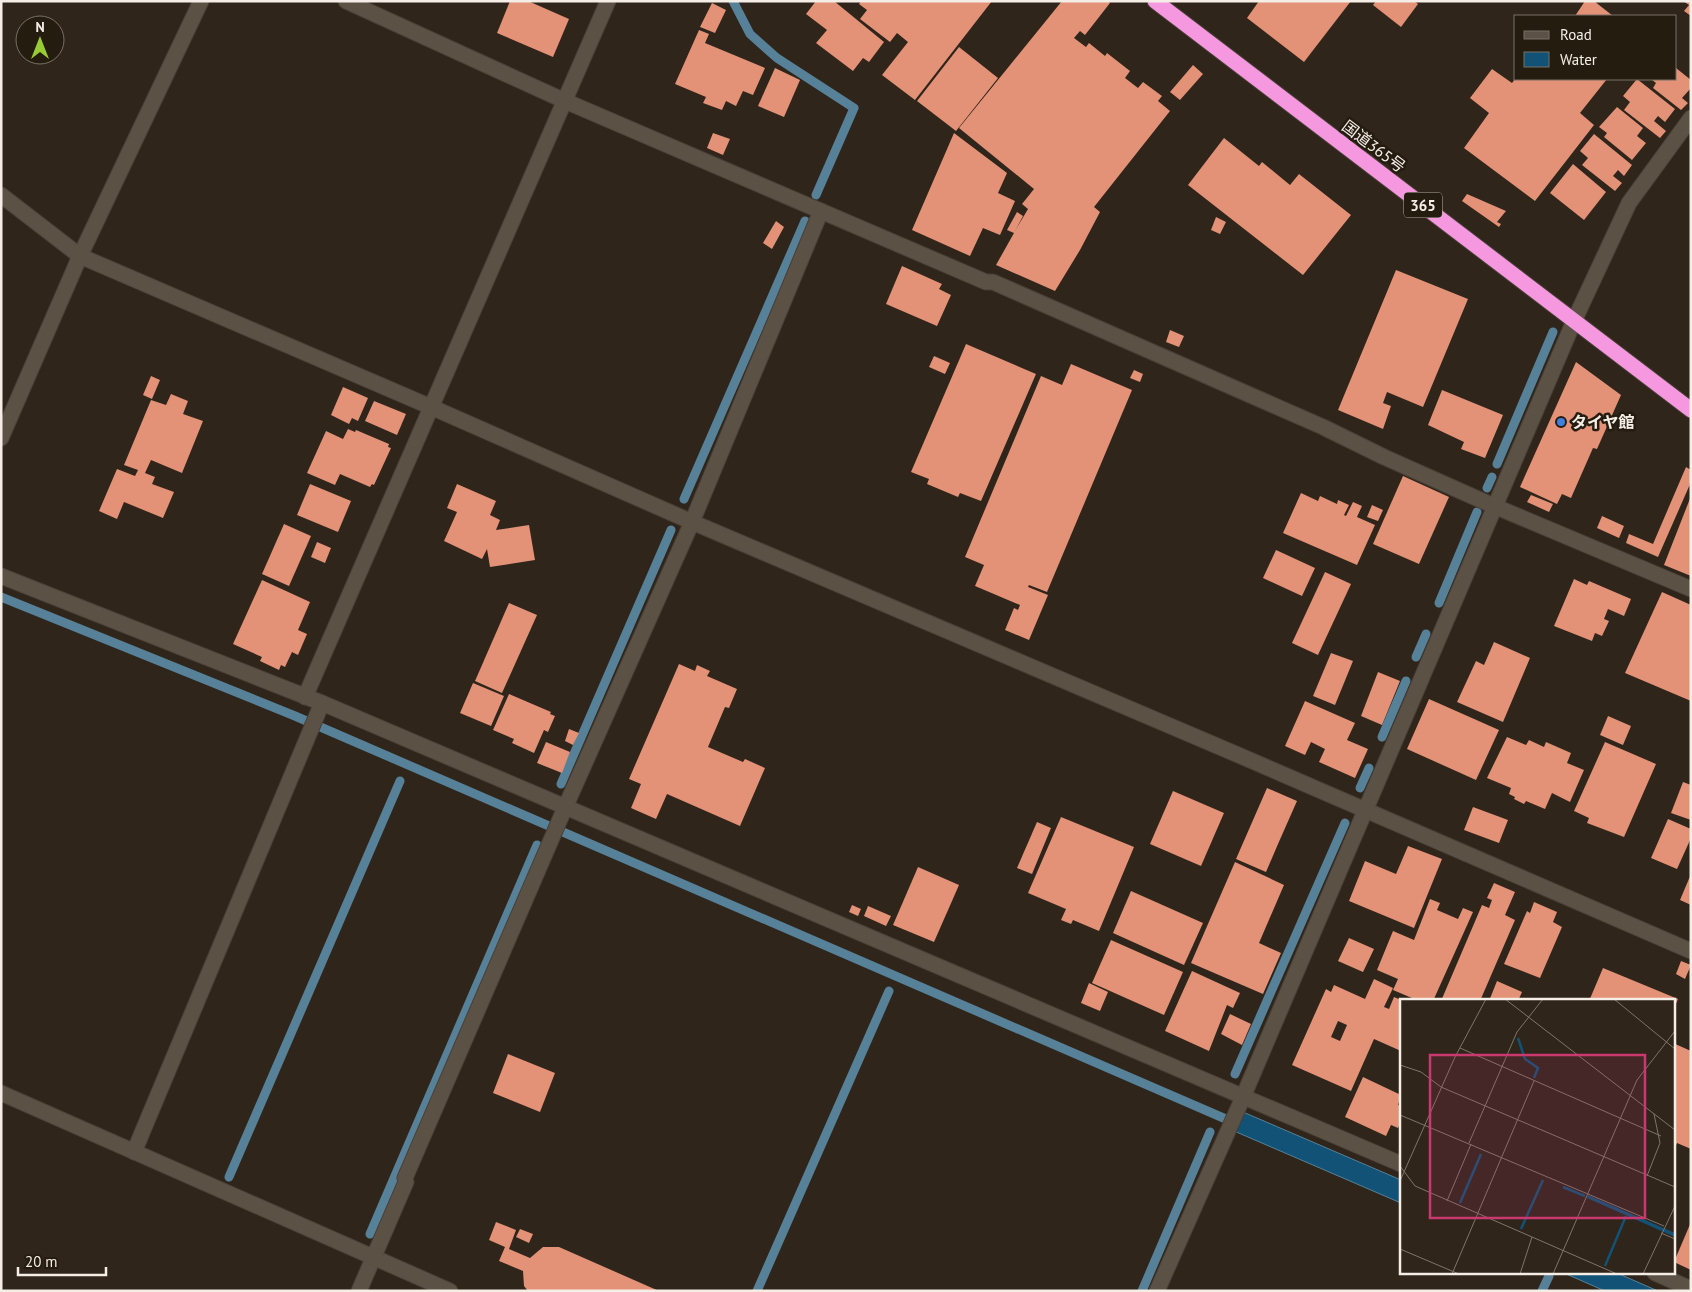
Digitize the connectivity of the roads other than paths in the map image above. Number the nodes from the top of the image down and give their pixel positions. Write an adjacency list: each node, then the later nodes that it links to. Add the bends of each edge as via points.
1 (201, 1): 9 (street)
2 (346, 1): 5 (street)
3 (608, 1): 5 (street)
4 (1155, 1): 10 (highway, 国道365号 / 365)
5 (565, 101): 8 (street); 11 (street)
6 (1691, 118): 10 (street, via 1629,204)
7 (1, 195): 9 (street)
8 (821, 211): 14 (street, via 986,282 993,282); 15 (street)
9 (80, 256): 11 (street); 13 (street)
10 (1574, 321): 12 (highway, 国道365号 / 365); 14 (street)
11 (431, 407): 15 (street); 18 (street)
12 (1691, 410)
13 (1, 438)
14 (1494, 506): 17 (street); 21 (street)
15 (692, 522): 20 (street); 21 (street)
16 (1, 576): 18 (street)
17 (1691, 589)
18 (305, 697): 19 (street)
19 (321, 705): 20 (street); 25 (street)
20 (564, 808): 24 (street); 27 (street, via 405,1178)
21 (1366, 810): 22 (street); 24 (street)
22 (1691, 951)
23 (1, 1092): 25 (street)
24 (1242, 1100): 26 (street); 32 (street)
25 (134, 1152): 27 (street)
26 (1400, 1164)
27 (374, 1258): 30 (street); 31 (street)
28 (1657, 1274): 29 (street)
29 (1691, 1289)
30 (360, 1291)
31 (450, 1291)
32 (1158, 1291)

